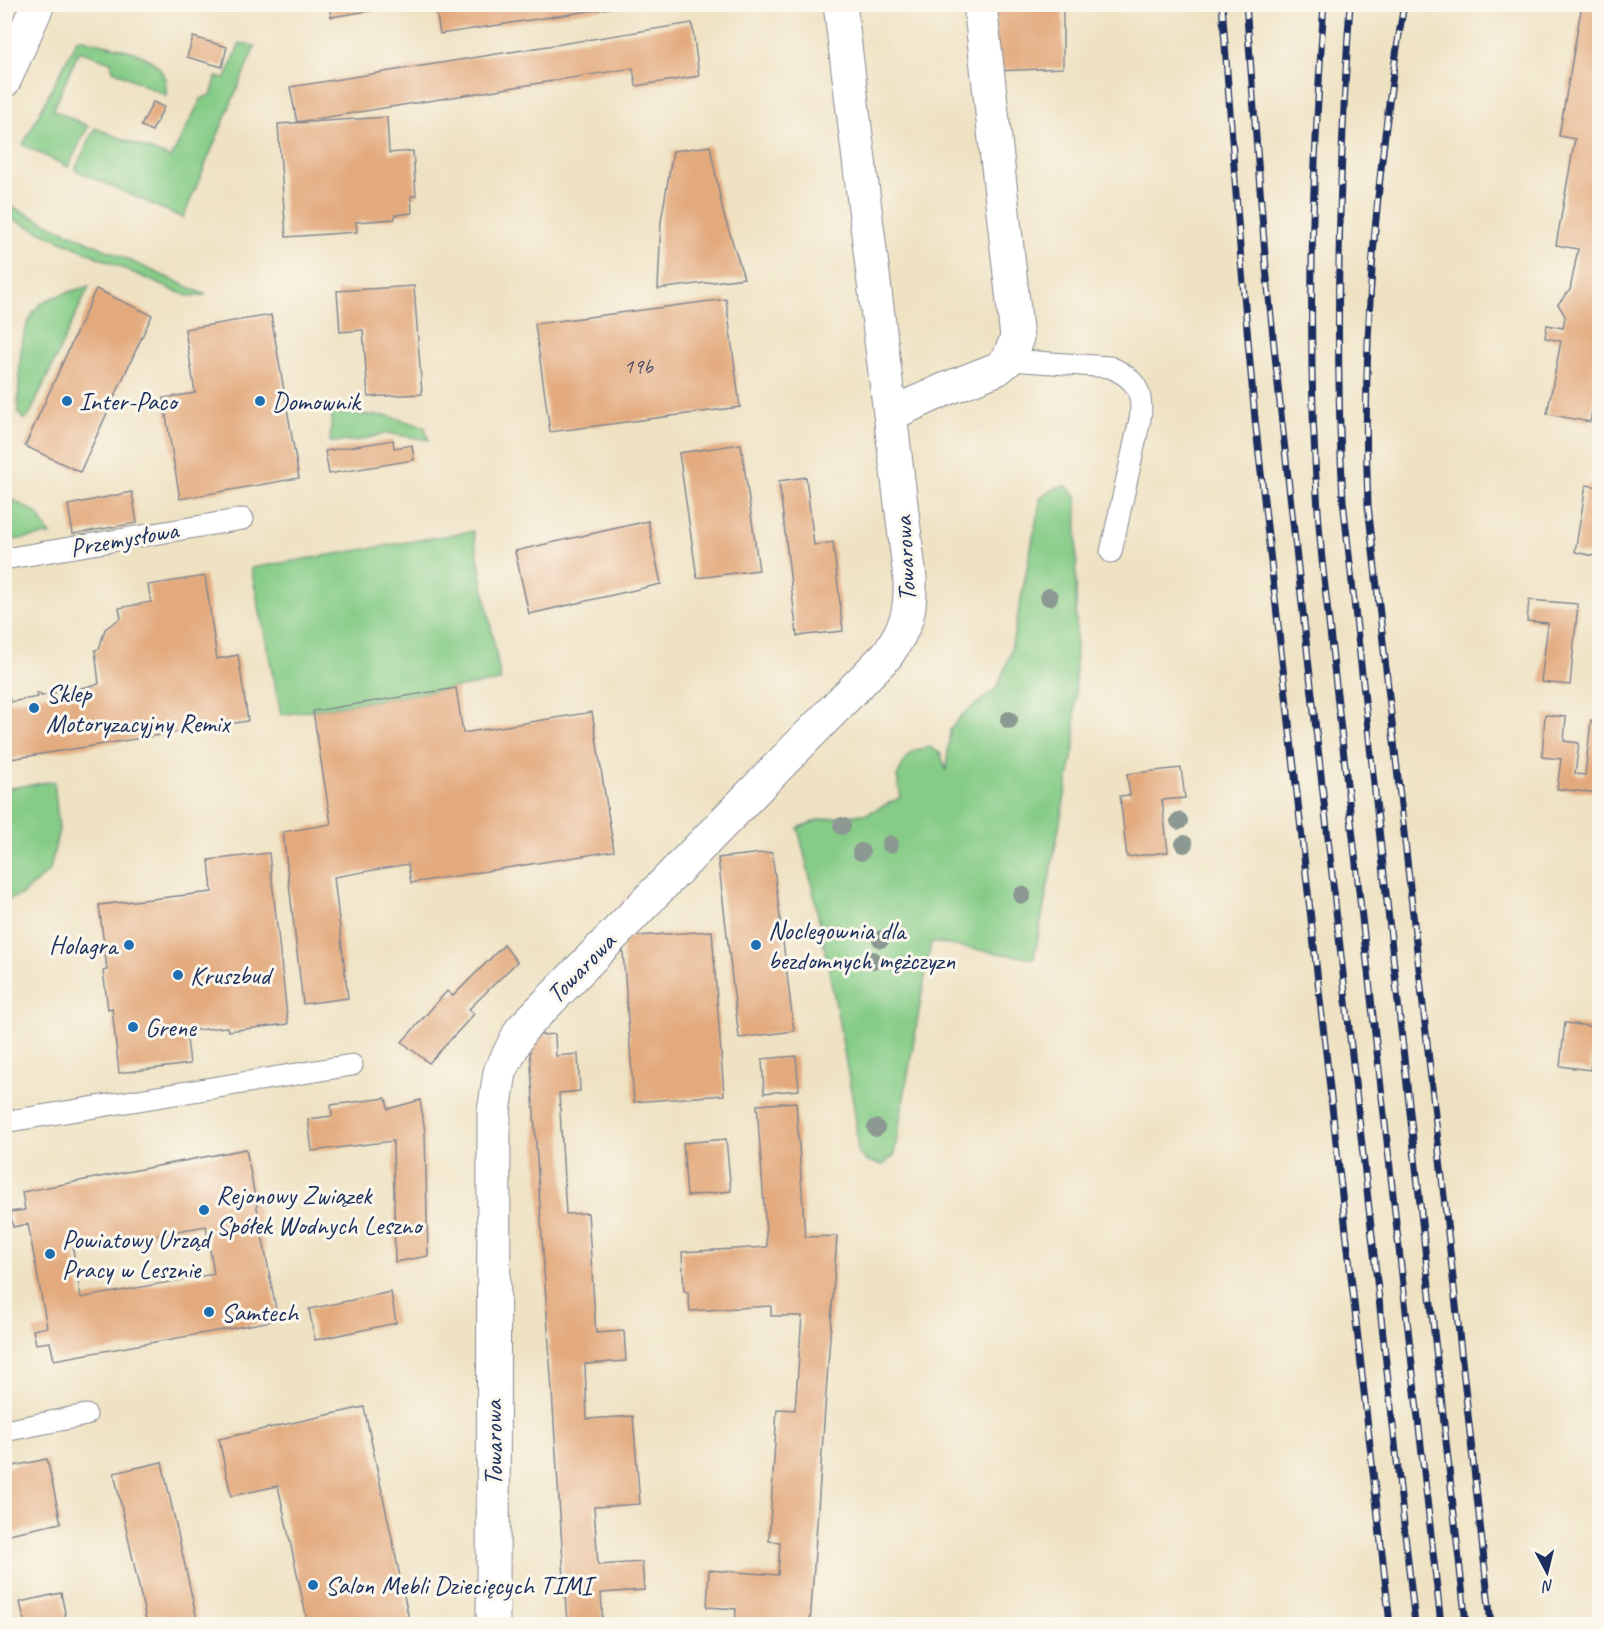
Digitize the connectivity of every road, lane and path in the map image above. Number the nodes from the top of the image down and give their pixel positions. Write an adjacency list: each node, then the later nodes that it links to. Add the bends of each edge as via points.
1 (38, 4): 4 (street)
2 (840, 4): 6 (street, Towarowa)
3 (980, 4): 5 (street, via 1017,326 1017,338)
4 (4, 81)
5 (1008, 360): 6 (street, via 998,369); 8 (lane, via 1110,367 1123,372 1139,392 1140,419)
6 (891, 414): 14 (street, Towarowa, via 910,578 911,606 903,632 887,655 521,1030 500,1072 494,1124)
7 (243, 519): 9 (lane, Przemysłowa)
8 (1111, 552)
9 (4, 559)
10 (352, 1065): 11 (lane)
11 (4, 1122)
12 (86, 1414): 13 (lane)
13 (4, 1431)
14 (493, 1624)

